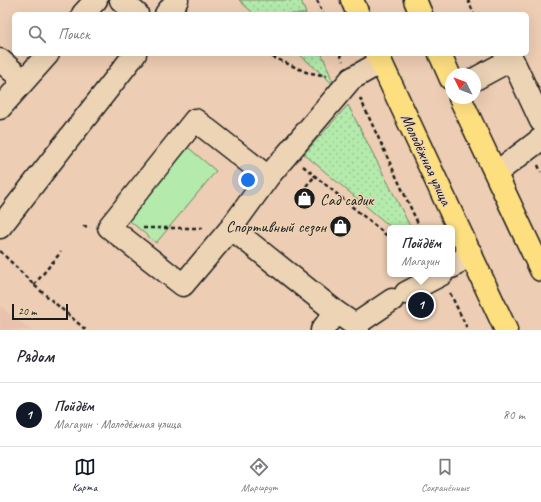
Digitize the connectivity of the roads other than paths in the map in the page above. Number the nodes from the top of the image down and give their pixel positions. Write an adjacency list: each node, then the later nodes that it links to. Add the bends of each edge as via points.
1 (96, 0): 6 (lane)
2 (121, 0): 7 (lane)
3 (177, 0): 8 (lane)
4 (352, 0): 9 (main road)
5 (415, 0): 10 (main road)
6 (86, 12)
7 (135, 12)
8 (168, 12)
9 (357, 12)
10 (420, 12)
11 (46, 56): 18 (lane)
12 (133, 56): 25 (lane)
13 (441, 56): 16 (main road)
14 (379, 58): 24 (lane, via 351,79); 27 (main road, Молодёжная улица)
15 (0, 60): 18 (lane)
16 (446, 68)
17 (481, 76): 21 (lane, via 512,59)
18 (24, 81): 20 (lane)
19 (463, 104): 23 (main road)
20 (0, 108)
21 (541, 121)
22 (541, 139): 23 (lane)
23 (496, 173): 29 (main road)
24 (268, 177): 26 (lane); 26 (lane, via 196,120 109,228 183,285)
25 (0, 227)
26 (230, 228): 31 (lane)
27 (471, 253): 28 (lane); 34 (main road, Молодёжная улица)
28 (455, 265)
29 (541, 270)
30 (436, 277): 32 (lane, via 399,297)
31 (336, 312): 32 (lane); 33 (lane)
32 (356, 327)
33 (322, 330)
34 (506, 330)

